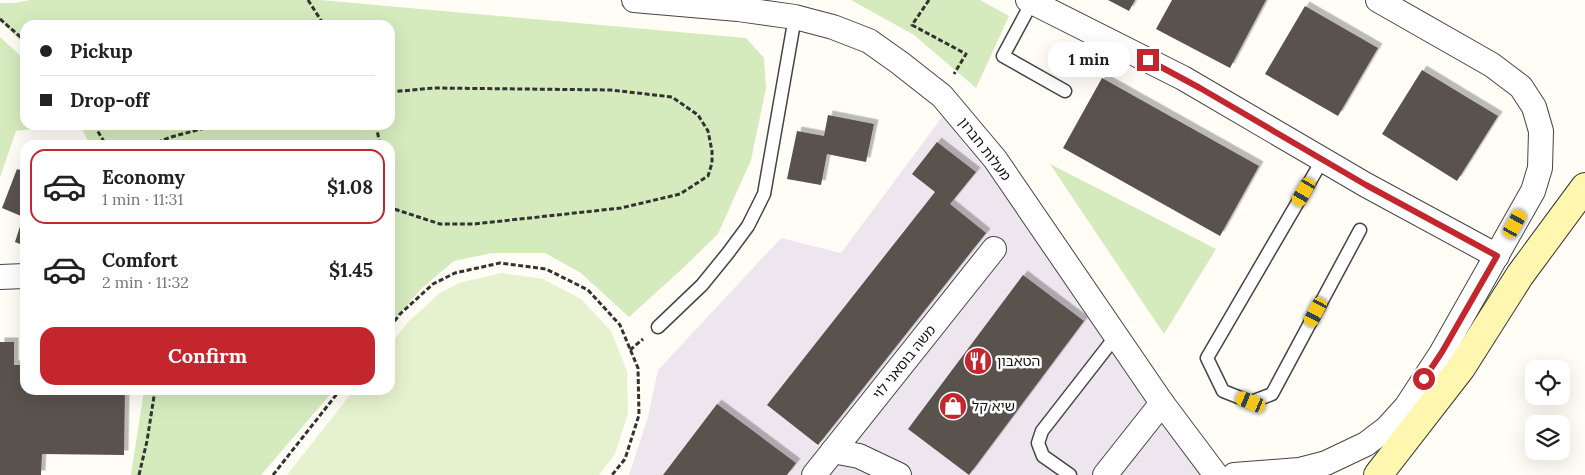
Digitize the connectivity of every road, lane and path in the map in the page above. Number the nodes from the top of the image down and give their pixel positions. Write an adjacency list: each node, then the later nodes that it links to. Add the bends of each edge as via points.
1 (308, 0): 8 (path)
2 (634, 0): 6 (street, מעלות חברון)
3 (929, 0): 12 (path, via 912,25 966,54)
4 (1378, 0): 20 (street, via 1492,65 1521,87 1534,107 1541,131 1540,168 1533,191)
5 (1030, 1): 11 (lane, via 1003,56); 15 (street, via 1183,78)
6 (795, 17): 12 (street, מעלות חברון, via 869,40); 24 (lane, via 764,194 748,226 728,253 702,285)
7 (0, 19): 9 (path)
8 (321, 20)
9 (20, 37)
10 (395, 92): 17 (path, via 434,88 611,90 672,98 698,115 708,131 712,150 708,176 687,190 621,208 474,224 440,224)
11 (1065, 92)
12 (942, 96): 25 (street, מעלות חברון, via 995,159)
13 (197, 130): 14 (path)
14 (163, 140)
15 (1323, 159): 18 (lane, via 1208,358 1223,391 1251,402 1272,394); 20 (street)
16 (1585, 188): 39 (street, via 1520,275 1461,368)
17 (395, 209)
18 (1360, 230)
19 (994, 249): 29 (street, משה בוסאני לוי)
20 (1497, 256): 38 (street, via 1442,352 1406,407 1387,428 1366,444 1326,463 1299,470)
21 (20, 276): 22 (street)
22 (0, 277)
23 (395, 320): 32 (path, via 433,284 455,273 500,263 546,269 588,290 620,325 638,368 639,415 625,459)
24 (658, 326)
25 (1116, 336): 28 (street, מעלות חברון); 35 (lane, via 1042,430 1038,443 1043,456)
26 (154, 395): 30 (path)
27 (336, 395): 31 (path)
28 (1162, 403): 36 (street); 37 (street, מעלות חברון)
29 (833, 451): 33 (street, משה בוסאני לוי); 34 (street, via 859,456)
30 (139, 475)
31 (273, 475)
32 (612, 475)
33 (814, 475)
34 (899, 475)
35 (1070, 475)
36 (1105, 475)
37 (1216, 475)
38 (1234, 475)
39 (1378, 475)

